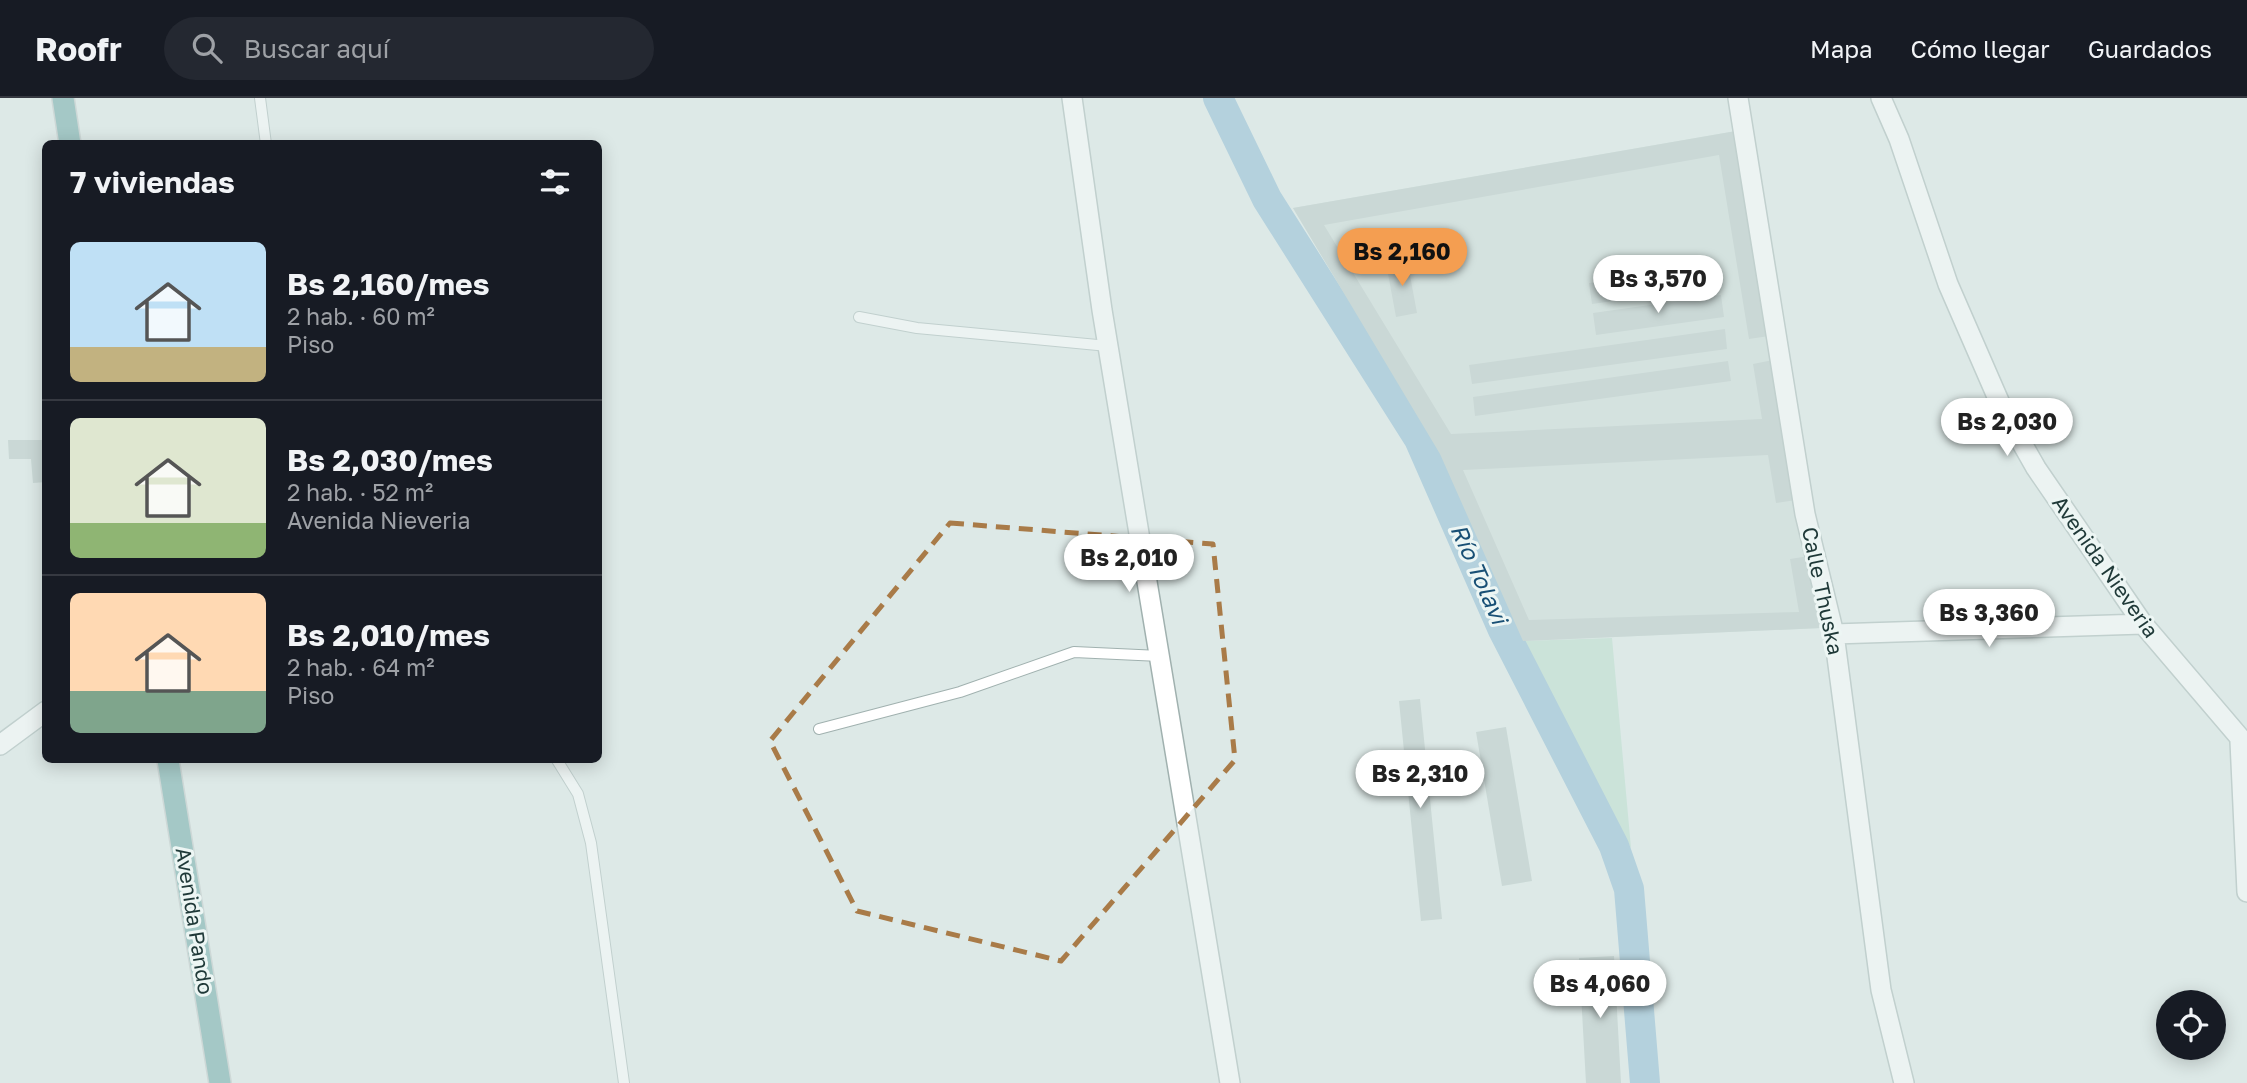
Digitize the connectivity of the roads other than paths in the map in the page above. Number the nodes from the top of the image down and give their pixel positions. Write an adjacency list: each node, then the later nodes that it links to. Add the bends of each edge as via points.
1 (63, 98): 6 (main road)
2 (260, 98): 7 (lane)
3 (1072, 98): 9 (street)
4 (1738, 98): 11 (street, Calle Thuska, via 1805,514)
5 (1881, 98): 10 (street, Avenida Nieveria, via 1948,284 2002,408 2036,468)
6 (69, 140)
7 (265, 140)
8 (859, 317): 9 (lane, via 917,328)
9 (1108, 346): 12 (street)
10 (2143, 624): 11 (street); 15 (street, Avenida Nieveria)
11 (1834, 634): 23 (street, Calle Thuska, via 1881,990)
12 (1160, 656): 14 (lane, via 1074,652 960,692); 22 (street)
13 (42, 714): 16 (street)
14 (819, 729)
15 (2243, 743): 19 (street)
16 (0, 746)
17 (168, 763): 20 (main road, Avenida Pando)
18 (559, 763): 21 (lane, via 578,794 592,843)
19 (2247, 892)
20 (220, 1083)
21 (624, 1083)
22 (1230, 1083)
23 (1904, 1083)

